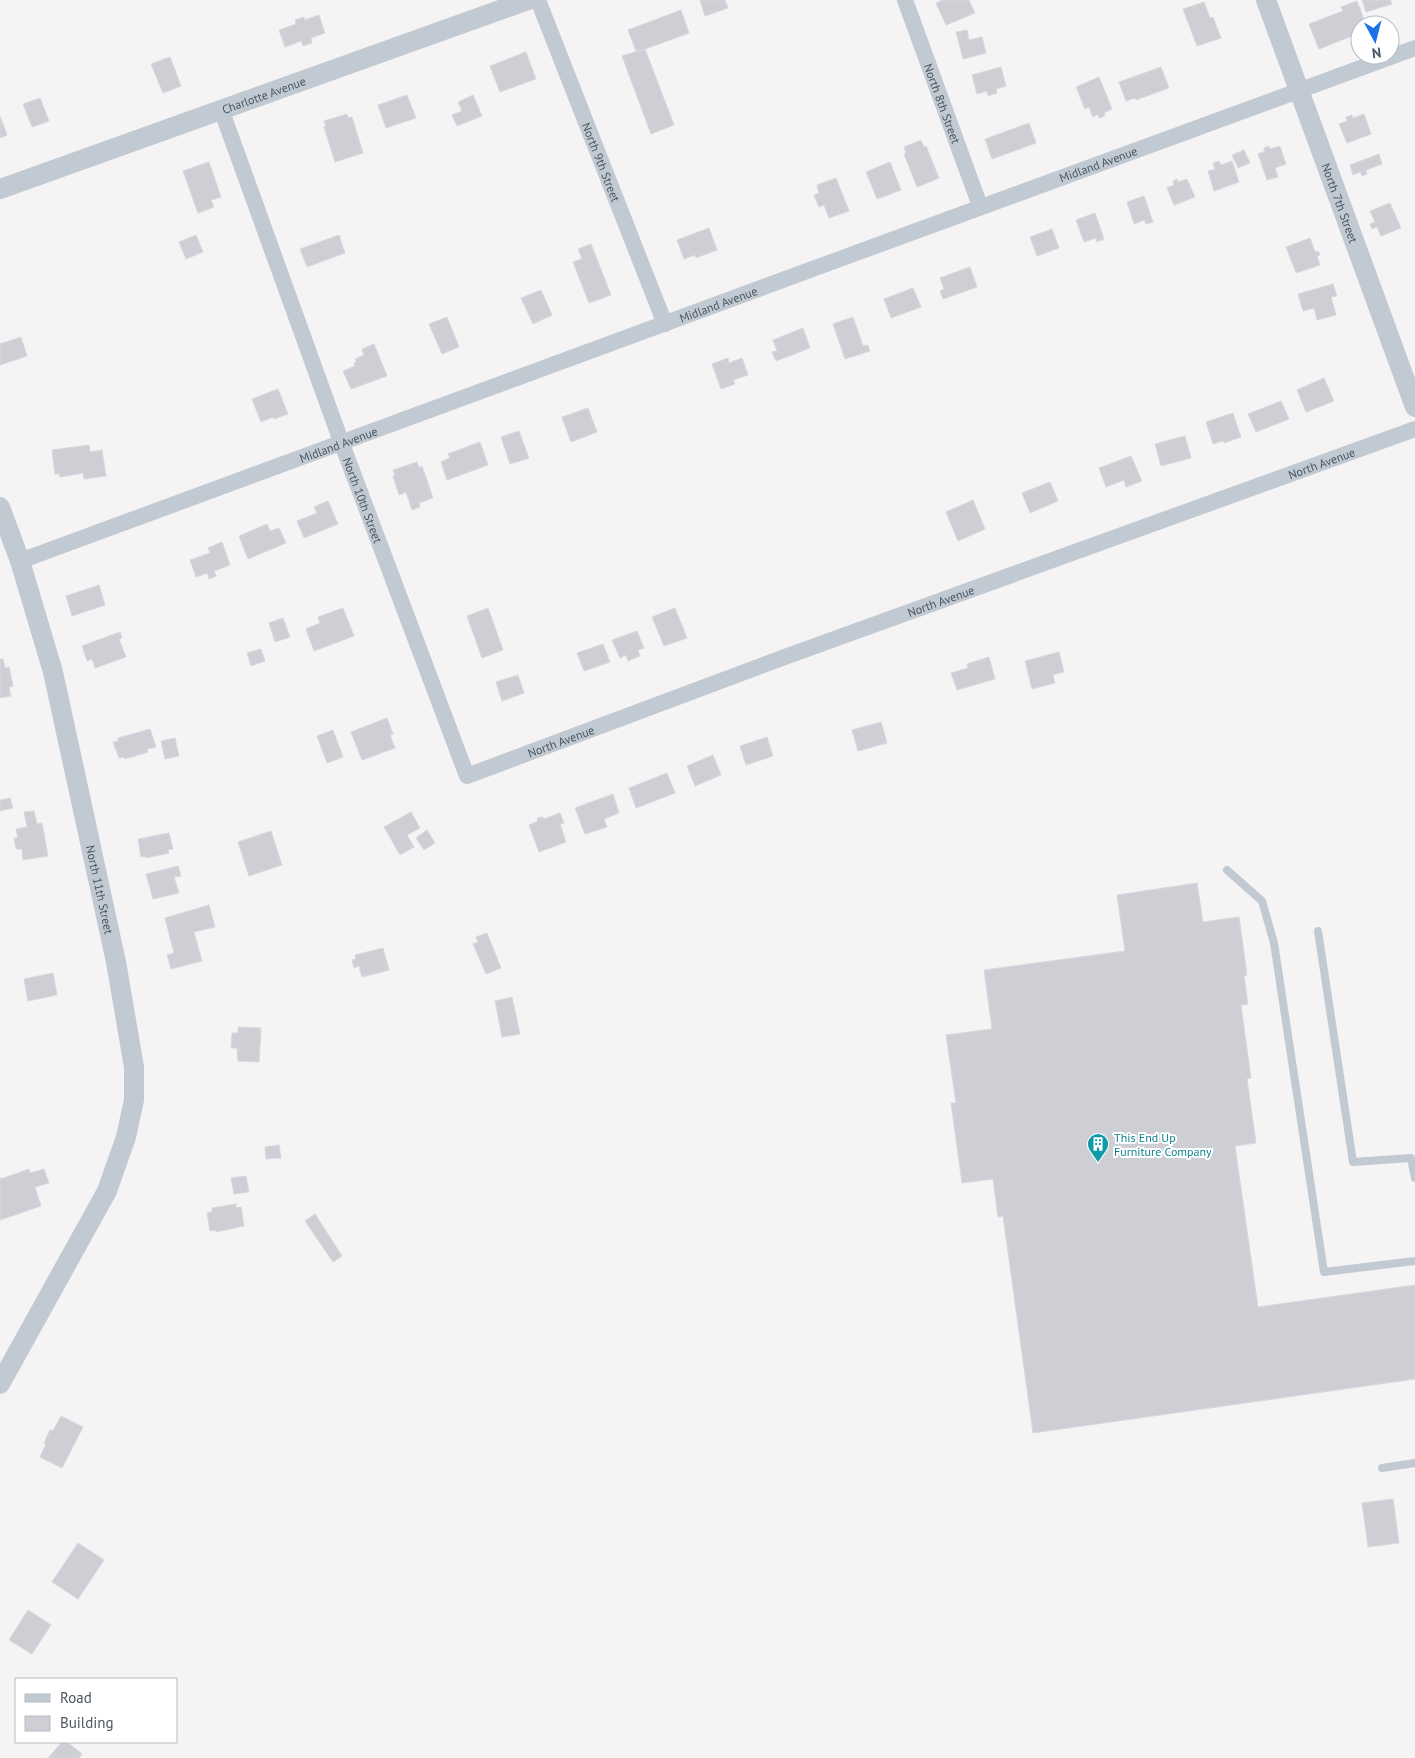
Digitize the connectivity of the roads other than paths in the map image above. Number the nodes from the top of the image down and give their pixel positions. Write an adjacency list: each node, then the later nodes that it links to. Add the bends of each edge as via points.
1 (528, 0): 7 (street, Charlotte Avenue)
2 (538, 0): 10 (street, North 9th Street)
3 (905, 0): 9 (street, North 8th Street)
4 (1266, 0): 6 (street, North 7th Street)
5 (1415, 48): 6 (street, Midland Avenue)
6 (1299, 90): 9 (street, Midland Avenue); 11 (street, North 7th Street)
7 (221, 109): 8 (street, Charlotte Avenue); 13 (street, North 10th Street)
8 (0, 189)
9 (980, 206): 10 (street, Midland Avenue)
10 (665, 324): 13 (street, Midland Avenue)
11 (1415, 407)
12 (1415, 429): 16 (street, North Avenue, via 782,658)
13 (342, 444): 15 (street, Midland Avenue); 16 (street, North 10th Street)
14 (0, 507): 15 (street, North 11th Street)
15 (20, 561): 21 (street, North 11th Street, via 53,672 116,962 134,1067 134,1100 108,1191)
16 (467, 776)
17 (1227, 870): 20 (lane, via 1262,901 1274,943 1324,1272)
18 (1318, 931): 19 (lane, via 1353,1162 1411,1158)
19 (1415, 1178)
20 (1415, 1261)
21 (0, 1384)
22 (1415, 1463): 23 (lane)
23 (1382, 1468)

